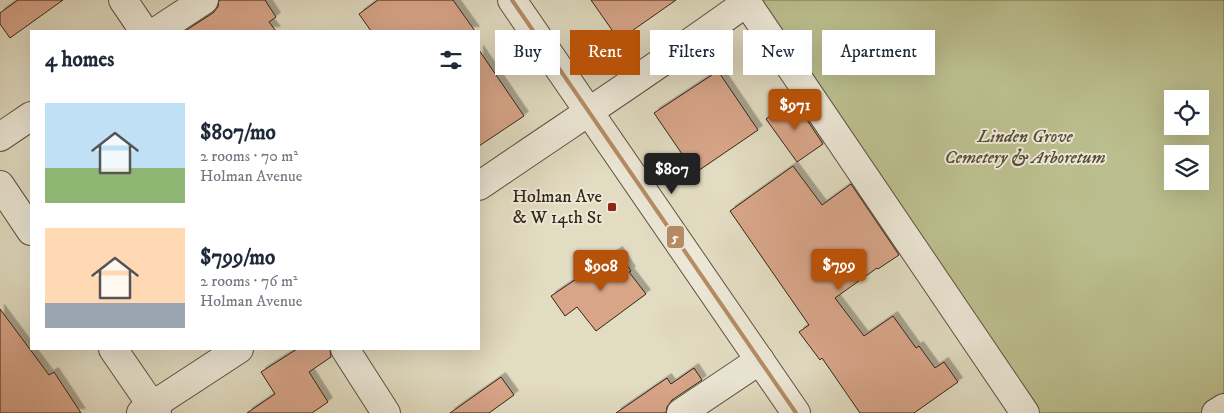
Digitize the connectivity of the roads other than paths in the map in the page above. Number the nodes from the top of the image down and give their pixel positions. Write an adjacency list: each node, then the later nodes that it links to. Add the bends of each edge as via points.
1 (123, 0): 5 (street)
2 (204, 0): 6 (street)
3 (512, 0): 7 (street)
4 (746, 1): 7 (street, via 682,50); 22 (street)
5 (143, 30)
6 (159, 30)
7 (588, 111): 10 (street); 16 (street)
8 (30, 117): 9 (street)
9 (0, 137)
10 (480, 185)
11 (0, 186): 12 (street)
12 (30, 230)
13 (114, 350): 18 (street)
14 (238, 350): 18 (street)
15 (346, 350): 19 (street)
16 (760, 360): 20 (street); 21 (street)
17 (1224, 408): 23 (street)
18 (150, 411)
19 (386, 413)
20 (681, 413)
21 (796, 413)
22 (1025, 413)
23 (1216, 413)

